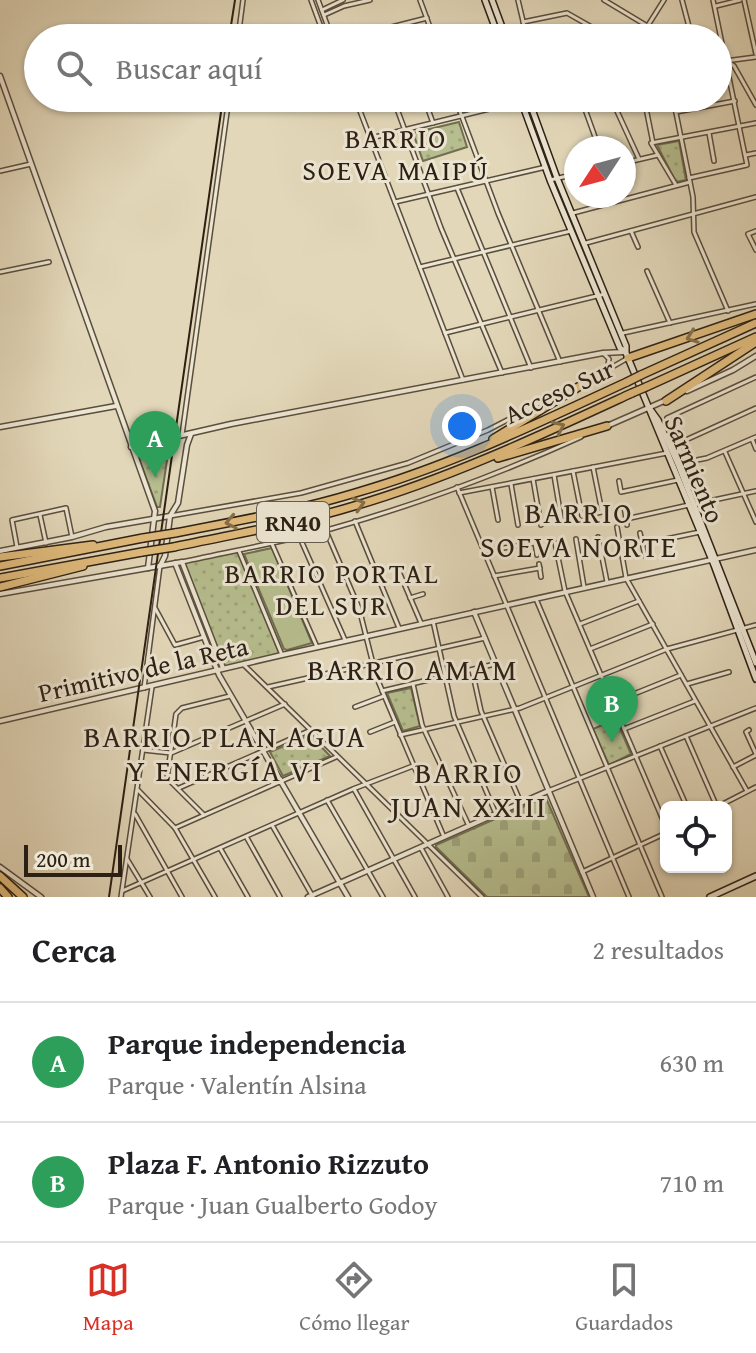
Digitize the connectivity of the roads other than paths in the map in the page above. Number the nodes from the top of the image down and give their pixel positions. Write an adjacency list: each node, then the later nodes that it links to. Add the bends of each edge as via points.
1 (243, 0): 20 (street)
2 (311, 0): 21 (street)
3 (318, 0): 16 (street)
4 (343, 0): 16 (street)
5 (370, 0): 17 (street)
6 (420, 0): 18 (street)
7 (485, 0): 25 (main road)
8 (492, 0): 26 (main road)
9 (518, 0): 19 (street)
10 (604, 0): 28 (street)
11 (682, 0): 30 (street)
12 (713, 0): 15 (street)
13 (742, 0): 15 (street); 32 (street)
14 (662, 1): 29 (street)
15 (715, 6): 31 (street)
16 (322, 10): 17 (street)
17 (324, 15): 22 (street)
18 (427, 18): 23 (street); 24 (street)
19 (523, 22): 27 (street, via 567,13)
20 (240, 24)
21 (320, 24)
22 (327, 24)
23 (403, 24)
24 (429, 24)
25 (493, 24)
26 (501, 24)
27 (586, 24)
28 (644, 24)
29 (648, 24)
30 (688, 24)
31 (719, 24)
32 (756, 56): 33 (street)
33 (732, 60)
34 (732, 65): 39 (street)
35 (0, 76): 68 (street)
36 (732, 86): 37 (street)
37 (735, 101): 38 (street); 55 (street)
38 (732, 102)
39 (756, 105)
40 (227, 112): 125 (street)
41 (361, 112): 59 (street)
42 (398, 112): 56 (street)
43 (429, 112): 53 (street)
44 (460, 112): 52 (street)
45 (477, 112): 52 (street)
46 (530, 112): 69 (main road, Sarmiento)
47 (531, 112): 72 (main road, Sarmiento)
48 (586, 112): 58 (street)
49 (617, 112): 65 (street)
50 (646, 112): 61 (street)
51 (676, 112): 60 (street)
52 (462, 116): 53 (street); 74 (street)
53 (433, 123): 56 (street)
54 (756, 123): 55 (street)
55 (740, 126): 57 (street); 64 (street)
56 (404, 130): 59 (street); 77 (street)
57 (709, 132): 60 (street); 67 (street)
58 (595, 136)
59 (371, 138): 79 (street)
60 (681, 138): 61 (street); 73 (street)
61 (652, 143): 63 (street)
62 (756, 153): 64 (street)
63 (658, 155): 65 (street); 75 (street)
64 (746, 155): 73 (street, via 747,166)
65 (639, 159): 66 (street)
66 (636, 160)
67 (714, 161)
68 (31, 164): 70 (street); 119 (street)
69 (546, 167): 72 (main road, Sarmiento); 74 (street)
70 (0, 171)
71 (564, 177): 72 (street)
72 (554, 179): 80 (main road, Sarmiento); 82 (main road, Sarmiento)
73 (689, 180): 75 (street); 81 (street)
74 (486, 181): 76 (street); 86 (street)
75 (676, 185): 80 (street)
76 (457, 188): 77 (street); 89 (street)
77 (428, 195): 79 (street); 90 (street)
78 (756, 197): 81 (street)
79 (395, 202): 92 (street)
80 (571, 214): 85 (main road, Sarmiento)
81 (694, 214): 83 (street); 98 (street, via 694,232)
82 (571, 231): 85 (main road, Sarmiento); 86 (street)
83 (631, 231): 85 (street); 87 (street)
84 (756, 231): 88 (street, via 748,234)
85 (580, 244): 95 (main road, Sarmiento)
86 (512, 246): 89 (street); 97 (street)
87 (638, 247)
88 (756, 250)
89 (483, 253): 90 (street); 100 (street)
90 (454, 260): 92 (street); 103 (street)
91 (49, 262): 94 (street)
92 (420, 267): 104 (street)
93 (647, 271): 101 (street)
94 (0, 272)
95 (602, 295): 97 (street); 105 (main road, Sarmiento)
96 (756, 304): 98 (street)
97 (538, 310): 100 (street); 110 (street)
98 (728, 311): 101 (street)
99 (756, 314): 108 (highway, one-way to 108)
100 (510, 317): 103 (street); 112 (street)
101 (670, 323): 105 (street)
102 (756, 323): 147 (highway, Acceso Sur / RN40, bridge, via 461,457)
103 (481, 324): 104 (street); 114 (street)
104 (445, 333): 117 (street)
105 (618, 334): 108 (main road, Sarmiento)
106 (756, 340): 118 (highway); 143 (highway, Acceso Sur / RN40, one-way to 106, bridge)
107 (603, 353): 108 (street); 110 (street); 115 (street, via 610,362)
108 (627, 355): 111 (street); 113 (main road, Sarmiento)
109 (756, 356): 118 (street)
110 (560, 362): 112 (street)
111 (620, 365): 113 (street); 115 (street)
112 (531, 368): 114 (street)
113 (632, 368): 120 (main road, Sarmiento)
114 (502, 373): 117 (street)
115 (602, 373): 147 (highway, via 486,443); 151 (street, via 408,463 301,493)
116 (756, 377): 127 (street, Sarmiento, via 666,420)
117 (463, 380): 124 (street)
118 (666, 401): 120 (street)
119 (116, 405): 123 (street); 129 (street)
120 (649, 408): 122 (street); 132 (main road, Sarmiento); 133 (main road, Sarmiento)
121 (756, 408): 127 (street)
122 (607, 426): 141 (street); 143 (highway)
123 (0, 427)
124 (191, 433): 125 (street); 128 (street)
125 (182, 435): 128 (street); 129 (street)
126 (754, 438): 130 (street); 131 (street)
127 (677, 444): 133 (street, Sarmiento)
128 (187, 445): 148 (street)
129 (131, 447): 153 (street)
130 (756, 449)
131 (725, 452): 133 (street); 146 (street)
132 (667, 453): 133 (main road, Sarmiento); 134 (street)
133 (679, 464): 138 (main road, Sarmiento); 149 (main road, Sarmiento)
134 (593, 467): 135 (street); 135 (street, via 602,512 582,516)
135 (573, 471): 136 (street)
136 (554, 475): 137 (street); 158 (street)
137 (533, 479): 140 (street); 160 (street)
138 (678, 480): 139 (street, via 621,492); 149 (main road, Sarmiento)
139 (619, 481)
140 (511, 484): 142 (street); 159 (street)
141 (457, 487): 145 (street); 156 (street)
142 (492, 487): 145 (street); 155 (street)
143 (410, 488): 182 (highway, Acceso Sur / RN40, one-way to 143, bridge, via 329,513)
144 (756, 491): 146 (street)
145 (459, 493): 177 (street)
146 (743, 493): 149 (street); 157 (street)
147 (334, 499): 173 (highway, Acceso Sur / RN40, one-way to 173, bridge)
148 (178, 503): 151 (street); 154 (street)
149 (692, 505): 150 (street, via 627,522); 163 (main road, Sarmiento); 183 (main road, Sarmiento)
150 (624, 506)
151 (181, 513): 154 (street)
152 (40, 514): 166 (street, via 66,508); 169 (street); 174 (street, via 12,520)
153 (156, 516): 154 (street); 166 (street); 188 (street)
154 (170, 516): 180 (street)
155 (498, 520)
156 (355, 521): 162 (street); 211 (street)
157 (756, 522)
158 (562, 523)
159 (518, 525)
160 (541, 525)
161 (617, 527): 193 (street)
162 (326, 530): 165 (street); 213 (street)
163 (700, 532): 172 (street); 183 (main road, Sarmiento)
164 (640, 533): 172 (street)
165 (300, 536): 170 (street); 216 (street)
166 (72, 537): 169 (street)
167 (598, 537): 194 (street)
168 (576, 539): 196 (street)
169 (46, 543): 174 (street)
170 (272, 543): 175 (street); 217 (street)
171 (555, 543): 197 (street)
172 (642, 544): 181 (street)
173 (111, 545): 178 (highway); 186 (highway, Acceso Sur / RN40)
174 (18, 548): 178 (street)
175 (239, 550): 184 (street); 221 (street)
176 (756, 550): 183 (street, Primitivo de la Reta)
177 (484, 551): 179 (street, via 535,543); 190 (street)
178 (0, 554)
179 (537, 555)
180 (165, 556): 185 (street); 187 (street)
181 (645, 556)
182 (100, 559): 192 (highway, Acceso Sur / RN40); 195 (highway)
183 (714, 559): 193 (street, Primitivo de la Reta); 212 (main road, Sarmiento)
184 (182, 562): 185 (street); 226 (street)
185 (175, 563): 187 (street); 214 (street)
186 (0, 566)
187 (160, 566): 188 (street); 204 (street)
188 (148, 568): 198 (street)
189 (400, 574): 200 (street)
190 (494, 576): 191 (street, via 539,566); 203 (street)
191 (541, 577)
192 (0, 578)
193 (626, 578): 194 (street, Primitivo de la Reta); 202 (street)
194 (607, 582): 196 (street, Primitivo de la Reta)
195 (0, 587)
196 (584, 587): 197 (street, Primitivo de la Reta)
197 (565, 591): 201 (street, Primitivo de la Reta); 208 (street)
198 (0, 594)
199 (423, 594): 200 (street)
200 (410, 598): 207 (street)
201 (536, 598): 203 (street, Primitivo de la Reta); 237 (street)
202 (639, 601): 208 (street); 209 (street)
203 (506, 605): 205 (street, Primitivo de la Reta); 241 (street)
204 (155, 608): 214 (street, via 175,645); 238 (street)
205 (474, 612): 206 (street, Primitivo de la Reta); 215 (street)
206 (433, 621): 207 (street, Primitivo de la Reta); 218 (street)
207 (421, 623): 211 (street, Primitivo de la Reta)
208 (580, 624): 219 (street)
209 (653, 624): 219 (street); 220 (street)
210 (756, 625): 212 (street)
211 (399, 628): 213 (street, Primitivo de la Reta)
212 (740, 630): 220 (street); 222 (main road, Sarmiento); 232 (main road, Sarmiento)
213 (366, 636): 216 (street, Primitivo de la Reta); 224 (street)
214 (204, 637): 226 (street)
215 (485, 638): 218 (street); 225 (street)
216 (345, 640): 217 (street, Primitivo de la Reta)
217 (317, 647): 221 (street, Primitivo de la Reta)
218 (439, 649): 224 (street); 231 (street)
219 (590, 649): 229 (street)
220 (667, 649): 229 (street); 230 (street)
221 (282, 655): 223 (street, Primitivo de la Reta)
222 (756, 663)
223 (243, 664): 226 (street, Primitivo de la Reta); 236 (street)
224 (372, 664): 236 (street); 239 (street)
225 (495, 664): 227 (street); 247 (street)
226 (219, 669): 235 (street, Primitivo de la Reta); 240 (street)
227 (472, 670): 231 (street); 248 (street)
228 (729, 672): 234 (street)
229 (601, 675): 237 (street); 243 (street)
230 (681, 675): 234 (street); 243 (street)
231 (445, 676): 233 (street); 252 (street)
232 (756, 679)
233 (413, 684): 239 (street); 256 (street)
234 (686, 684): 242 (street)
235 (153, 686): 238 (street, Primitivo de la Reta); 262 (street)
236 (268, 687): 244 (street)
237 (573, 687): 241 (street); 270 (street)
238 (144, 688): 249 (street, Primitivo de la Reta)
239 (383, 693): 245 (street); 251 (street)
240 (230, 696): 250 (street); 264 (street, via 178,710)
241 (545, 698): 247 (street); 271 (street)
242 (695, 700): 253 (street); 254 (street)
243 (613, 702): 254 (street)
244 (285, 704): 250 (street); 255 (street)
245 (355, 707)
246 (756, 708): 253 (street)
247 (513, 709): 248 (street); 278 (street)
248 (484, 716): 252 (street); 284 (street)
249 (0, 721)
250 (245, 721): 263 (street); 264 (street)
251 (395, 722): 258 (street); 259 (street)
252 (456, 723): 256 (street); 287 (street)
253 (710, 726): 260 (street); 269 (street)
254 (624, 729): 266 (street)
255 (311, 730): 263 (street); 267 (street)
256 (425, 730): 259 (street); 291 (street)
257 (749, 730): 265 (street)
258 (370, 732)
259 (400, 735): 268 (street)
260 (686, 736): 261 (street); 282 (street)
261 (660, 746): 266 (street); 281 (street)
262 (143, 750): 264 (street); 275 (street)
263 (263, 751): 272 (street); 276 (street)
264 (171, 753): 276 (street, via 167,776)
265 (756, 754): 269 (street)
266 (636, 756): 270 (street); 289 (street)
267 (338, 757): 272 (street); 273 (street)
268 (413, 766): 273 (street); 295 (street)
269 (733, 767): 279 (street)
270 (607, 768): 271 (street); 297 (street)
271 (579, 779): 278 (street); 300 (street)
272 (281, 781): 285 (street); 288 (street)
273 (365, 784): 277 (street); 296 (street)
274 (756, 787): 279 (street)
275 (137, 789): 286 (street); 292 (street)
276 (177, 789): 288 (street)
277 (353, 789): 280 (street); 303 (street)
278 (548, 791): 284 (street); 307 (street)
279 (747, 791): 283 (street)
280 (327, 800): 285 (street); 305 (street)
281 (684, 801)
282 (714, 801)
283 (728, 801)
284 (521, 803): 287 (street)
285 (300, 812): 290 (street); 311 (street)
286 (134, 813): 301 (street); 306 (street)
287 (496, 814): 291 (street)
288 (205, 815): 292 (street)
289 (660, 815)
290 (272, 825): 294 (street); 314 (street)
291 (469, 826): 295 (street)
292 (175, 828): 302 (street)
293 (660, 834): 297 (street)
294 (246, 836): 298 (street); 323 (street)
295 (444, 837): 296 (street)
296 (427, 844): 299 (street); 328 (street)
297 (641, 845): 300 (street); 331 (street)
298 (220, 847): 302 (street); 322 (street)
299 (420, 847): 303 (street); 327 (street)
300 (612, 858): 307 (street); 330 (street)
301 (127, 859): 310 (street); 313 (street)
302 (193, 859): 306 (street); 321 (street)
303 (393, 859): 305 (street); 326 (street)
304 (0, 867): 317 (street)
305 (367, 870): 311 (street); 325 (street)
306 (167, 871): 310 (street); 320 (street)
307 (582, 872): 329 (street)
308 (0, 876): 316 (highway)
309 (756, 878): 332 (main road)
310 (141, 882): 313 (street); 319 (street)
311 (339, 883): 314 (street); 324 (street)
312 (0, 888): 315 (highway)
313 (122, 891): 318 (street)
314 (311, 896)
315 (8, 897)
316 (23, 897)
317 (41, 897)
318 (121, 897)
319 (150, 897)
320 (182, 897)
321 (215, 897)
322 (248, 897)
323 (280, 897)
324 (348, 897)
325 (383, 897)
326 (415, 897)
327 (448, 897)
328 (482, 897)
329 (593, 897)
330 (629, 897)
331 (662, 897)
332 (712, 897)

